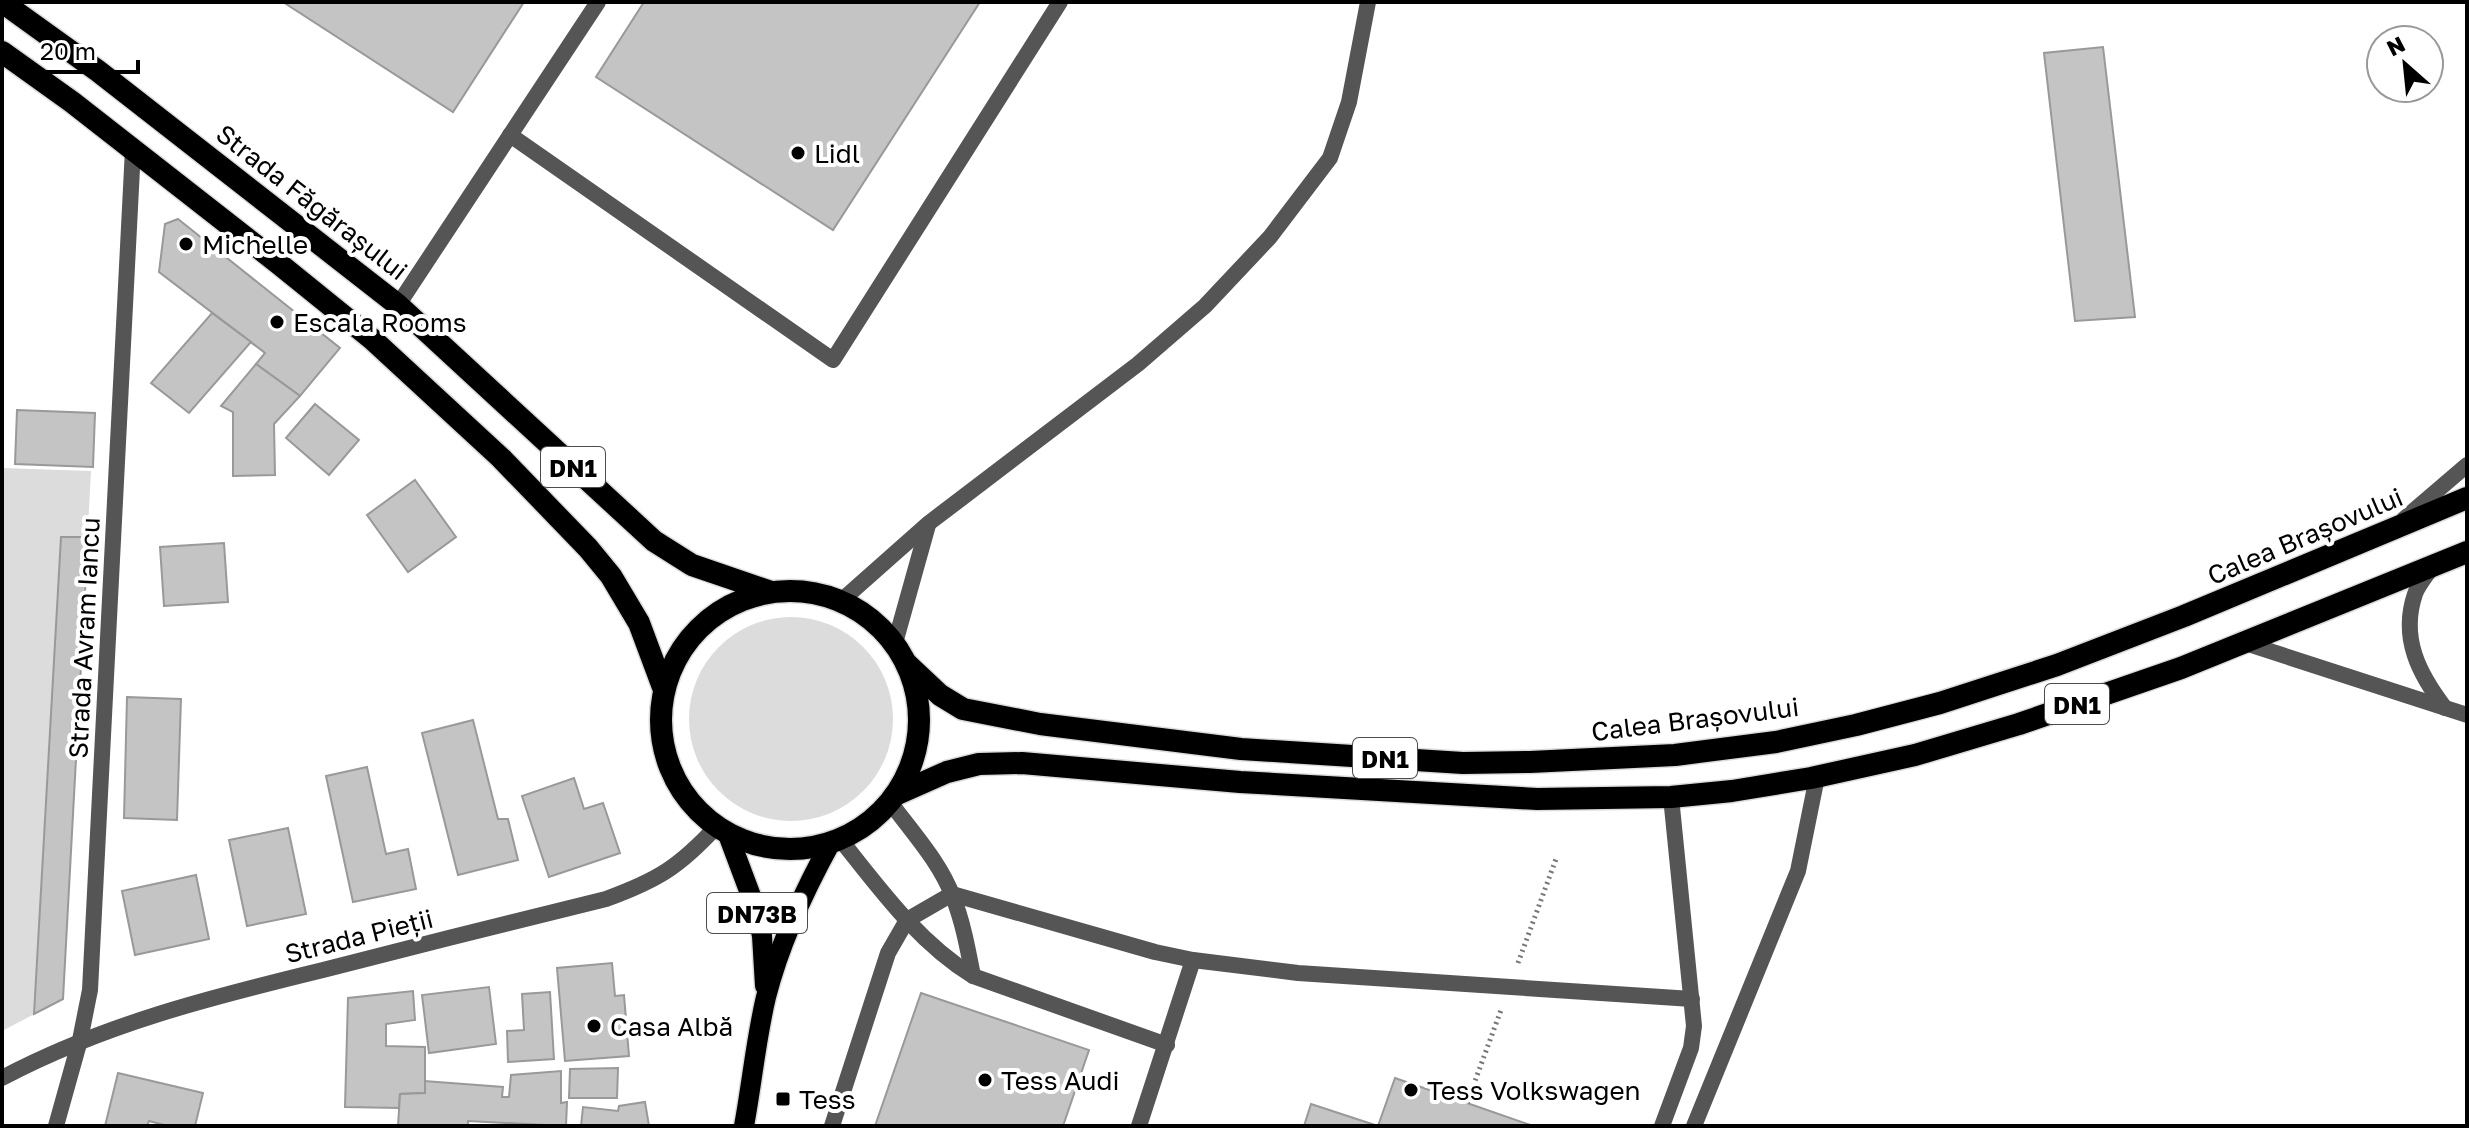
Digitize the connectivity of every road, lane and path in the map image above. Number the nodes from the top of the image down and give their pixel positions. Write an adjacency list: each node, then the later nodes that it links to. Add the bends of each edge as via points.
1 (2, 2): 8 (highway, Strada Făgărașului / DN1)
2 (598, 2): 6 (street)
3 (1060, 2): 6 (street, via 833,360)
4 (1368, 2): 11 (street, via 1349,102 1330,158 1270,237 1205,306 1138,364)
5 (2, 52): 7 (highway, Strada Făgărașului / DN1)
6 (510, 135): 8 (street)
7 (133, 149): 20 (highway, Strada Făgărașului / DN1, via 372,339 501,458 611,576 639,623); 34 (street, Strada Avram Iancu, via 90,990)
8 (398, 305): 15 (highway, Strada Făgărașului / DN1, via 654,541 692,565)
9 (2467, 465): 12 (street)
10 (2467, 498): 12 (highway, Calea Brașovului / DN1)
11 (929, 523): 16 (street); 17 (street)
12 (2390, 531): 19 (highway, Calea Brașovului / DN1, via 2071,660 1940,703 1790,739 1675,755 1463,763 1225,747 963,709)
13 (2467, 552): 14 (highway, DN1)
14 (2432, 567): 18 (highway, DN1); 21 (street, via 2415,593 2409,629 2425,682)
15 (771, 592): 16 (highway, Strada Făgărașului / DN1, via 795,590); 20 (highway, Strada Făgărașului / DN1, via 723,609 703,625 686,644)
16 (841, 601): 17 (highway, Strada Făgărașului / DN1, via 880,626)
17 (895, 643): 19 (highway, Strada Făgărașului / DN1)
18 (2245, 643): 21 (street); 23 (highway, DN1, via 2019,724)
19 (907, 664): 25 (highway, Strada Făgărașului / DN1, via 918,697 919,731 911,765)
20 (664, 690): 26 (highway, Strada Făgărașului / DN1, via 662,734 674,776 700,812)
21 (2445, 708): 22 (street)
22 (2467, 715)
23 (1817, 777): 24 (highway, DN1); 42 (street, via 1798,871)
24 (1671, 797): 25 (highway, DN1, via 1522,798 1022,763 979,764 947,772); 33 (street)
25 (892, 799): 27 (highway, Strada Făgărașului / DN1, via 858,830); 28 (street)
26 (722, 829): 27 (highway, Strada Făgărașului / DN1, via 767,847 810,847); 32 (main road, DN73B, via 757,912); 34 (street, Strada Pieții, via 660,877 606,899 243,990)
27 (835, 840): 29 (street); 32 (main road, DN73B, via 807,887)
28 (952, 894): 29 (street); 30 (street); 31 (street)
29 (907, 920): 31 (street, via 941,955); 39 (street, via 888,953)
30 (1193, 960): 33 (street, via 1298,973); 35 (street)
31 (973, 976): 35 (street)
32 (766, 998): 38 (main road, DN73B)
33 (1692, 999): 41 (street, via 1691,1048)
34 (80, 1040): 36 (street, Strada Pieții); 37 (street, Strada Avram Iancu)
35 (1167, 1045): 40 (street)
36 (2, 1078)
37 (56, 1126)
38 (744, 1126)
39 (832, 1126)
40 (1139, 1126)
41 (1662, 1126)
42 (1694, 1126)

